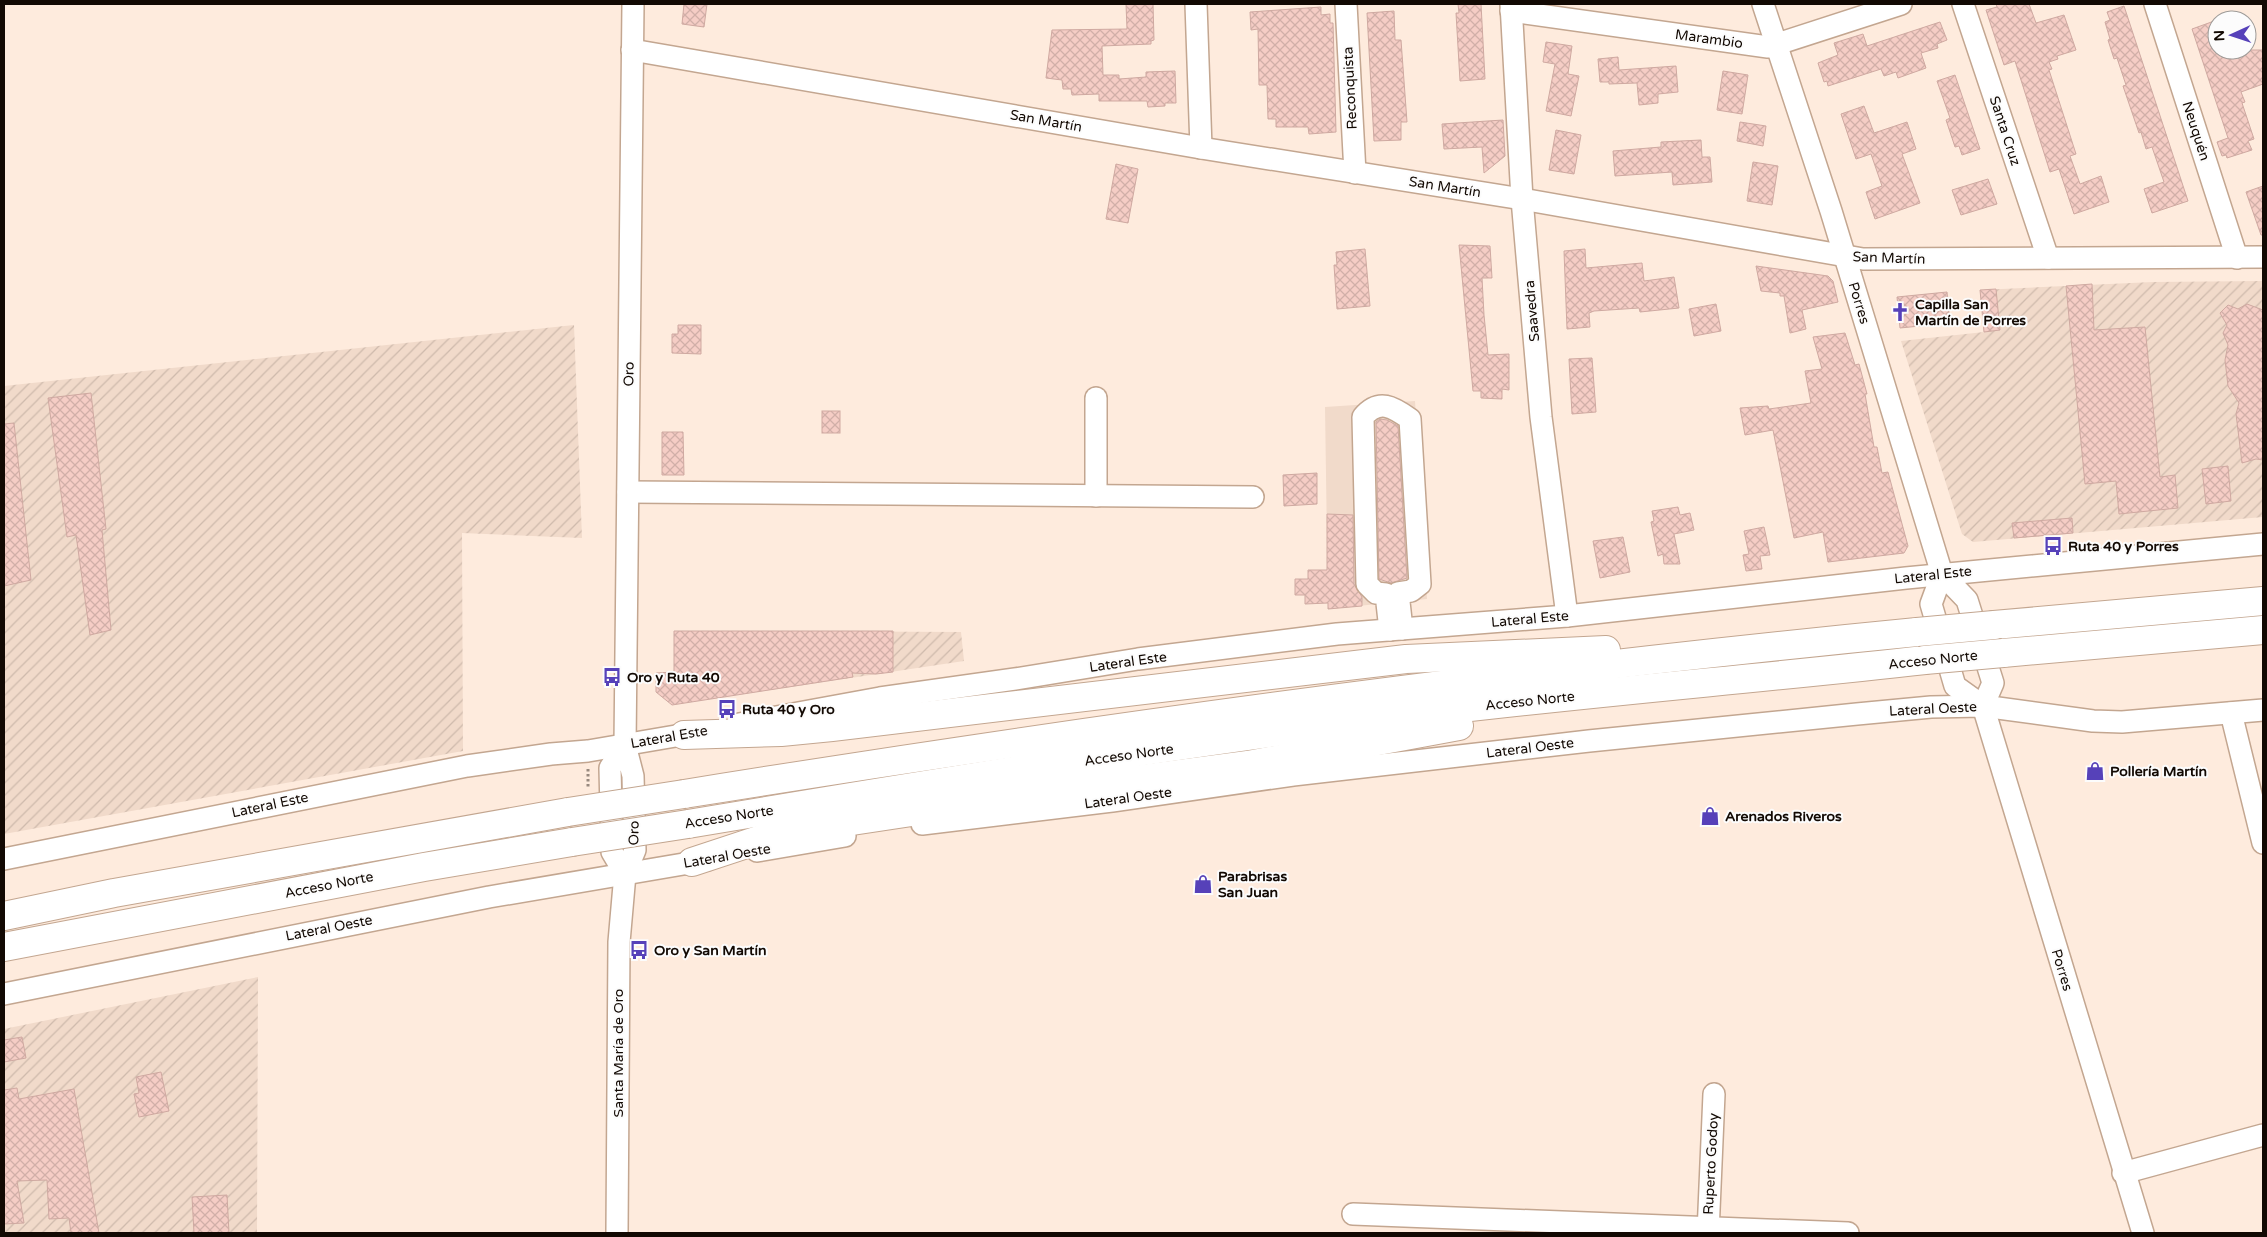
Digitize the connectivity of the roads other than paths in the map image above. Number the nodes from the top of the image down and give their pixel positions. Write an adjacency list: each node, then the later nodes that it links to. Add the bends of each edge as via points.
1 (633, 4): 10 (street, Oro)
2 (1196, 4): 11 (street)
3 (1346, 4): 12 (street, Reconquista)
4 (1763, 4): 9 (street, Porres)
5 (1901, 4): 9 (street, Marambio)
6 (1963, 4): 15 (street, Santa Cruz)
7 (2154, 4): 16 (street, Neuquén)
8 (1511, 8): 9 (street, Marambio, via 1768,47); 13 (street, Saavedra)
9 (1776, 44): 14 (street, Porres)
10 (632, 50): 11 (street, San Martín); 19 (street, Oro)
11 (1200, 148): 12 (street, San Martín)
12 (1355, 173): 13 (street, San Martín)
13 (1522, 199): 14 (street, San Martín); 25 (street, Saavedra, via 1541,417)
14 (1845, 256): 15 (street, San Martín, via 1863,259); 23 (street, Porres)
15 (2048, 258): 16 (street, San Martín)
16 (2238, 258): 17 (street, San Martín)
17 (2263, 258)
18 (1096, 398): 20 (street)
19 (628, 492): 20 (street); 34 (street, Oro)
20 (1096, 496): 21 (street)
21 (1253, 497)
22 (2263, 544): 23 (street, Lateral Este)
23 (1942, 574): 25 (street, Lateral Este); 30 (street, Porres, via 1967,600 1993,683); 30 (street, via 1931,604 1955,686)
24 (2263, 601): 28 (highway, Acceso Norte, bridge)
25 (1566, 616): 26 (street, Lateral Este)
26 (1396, 630): 26 (street, via 1398,593 1411,591 1420,584 1410,419 1394,408 1378,406 1363,417 1367,584 1376,593 1386,594); 33 (street, Lateral Este, via 1337,634 1138,659 880,698)
27 (2263, 630): 29 (highway, Acceso Norte, bridge)
28 (1773, 646): 33 (highway, via 1406,659 832,727); 39 (highway, Acceso Norte, bridge, via 1322,699 904,758 568,812)
29 (1678, 686): 37 (highway, via 1248,765 786,831); 40 (highway, Acceso Norte, bridge, via 1322,726 907,787 424,867)
30 (1983, 706): 32 (street, Lateral Oeste, via 2105,722); 37 (street, Lateral Oeste, via 1839,716 1589,741 1293,775 884,829); 44 (street, Porres)
31 (2263, 710): 32 (street, Lateral Oeste)
32 (2230, 714): 35 (street)
33 (684, 735): 34 (street, Lateral Este)
34 (625, 745): 36 (street, Lateral Este, via 467,766); 38 (street, Oro, via 633,776 635,850)
35 (2263, 843)
36 (4, 859)
37 (692, 862): 38 (street, Lateral Oeste)
38 (625, 874): 41 (street, Lateral Oeste, via 489,897); 47 (street, Santa María de Oro, via 619,942)
39 (4, 916)
40 (4, 947)
41 (4, 994)
42 (1714, 1094): 46 (street, Ruperto Godoy)
43 (2263, 1135): 44 (street)
44 (2123, 1172): 49 (street, Porres)
45 (1353, 1214): 46 (street)
46 (1708, 1231): 48 (street)
47 (617, 1233)
48 (1848, 1233)
49 (2143, 1233)

